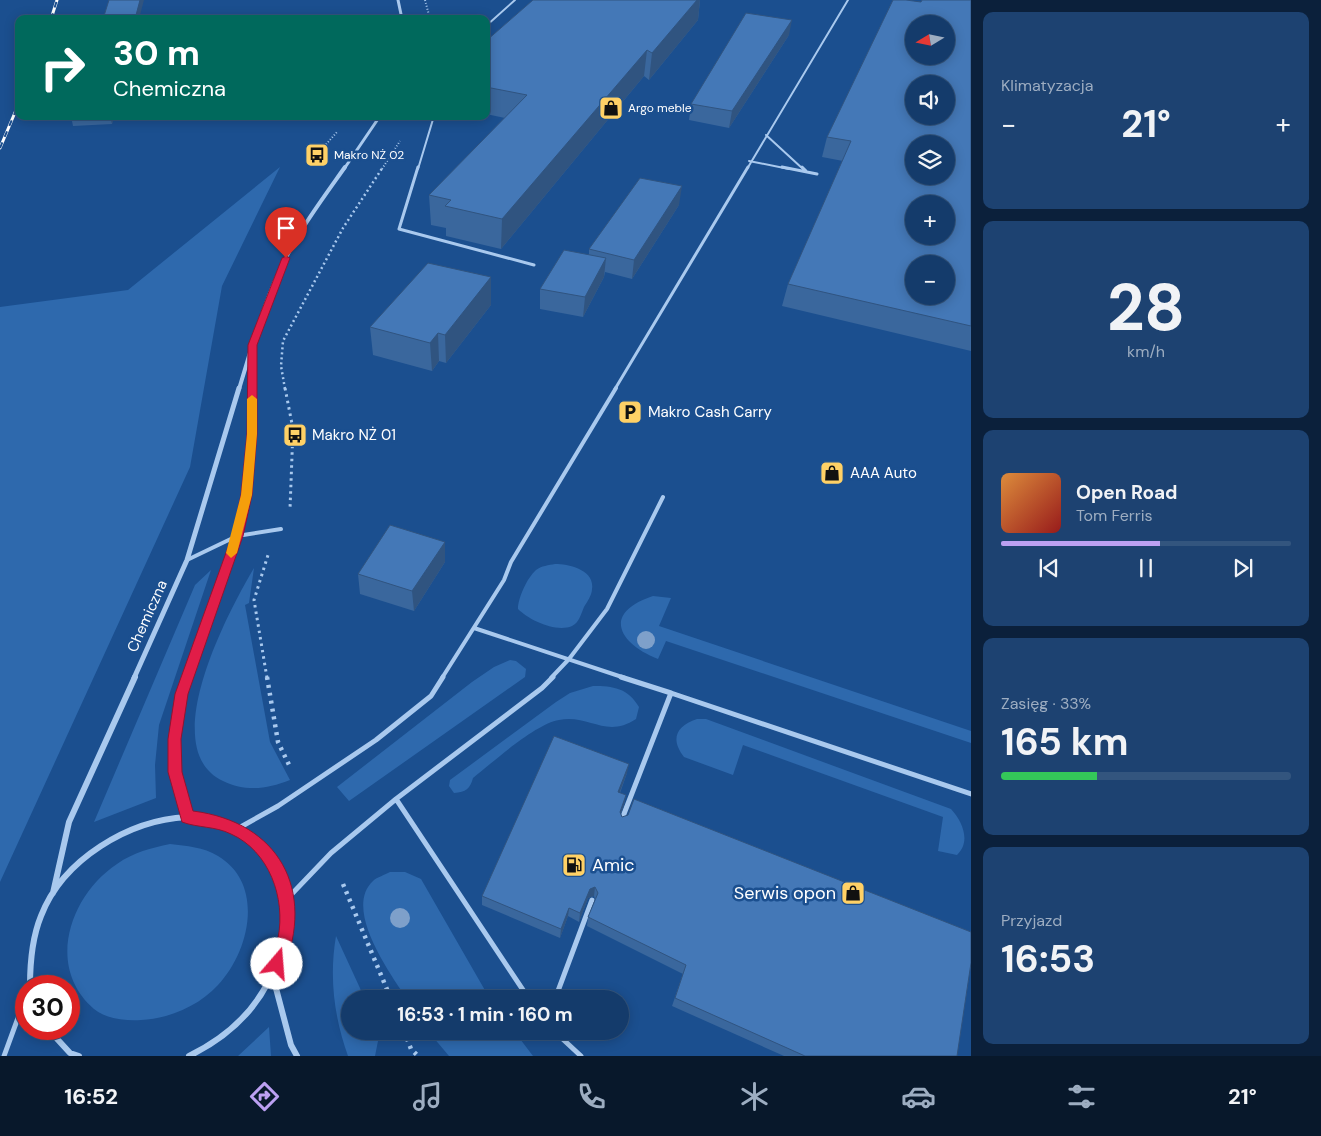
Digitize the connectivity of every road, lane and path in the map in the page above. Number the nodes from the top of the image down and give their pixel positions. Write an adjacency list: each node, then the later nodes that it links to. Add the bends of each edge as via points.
1 (398, 0): 5 (street)
2 (425, 0): 6 (path)
3 (515, 0): 7 (lane)
4 (848, 0): 11 (lane)
5 (401, 15)
6 (429, 15)
7 (490, 22)
8 (377, 120): 18 (street, Chemiczna, via 300,231 279,272)
9 (433, 120): 17 (lane, via 399,230)
10 (339, 131): 13 (path)
11 (766, 135): 14 (lane); 15 (lane)
12 (401, 138): 20 (path, via 342,228 283,341 281,366 293,429 290,509)
13 (312, 160)
14 (749, 162): 15 (lane); 23 (lane)
15 (808, 172): 16 (lane)
16 (817, 174)
17 (534, 264)
18 (252, 345): 21 (street, Chemiczna, via 252,434 246,495); 22 (street, Chemiczna)
19 (663, 497): 24 (lane, via 607,609)
20 (281, 530): 21 (lane); 26 (path, via 268,554 254,600 278,742)
21 (237, 536): 22 (lane); 29 (street, Chemiczna, via 182,694 174,739 175,772)
22 (187, 560): 33 (street, Chemiczna, via 69,822)
23 (474, 628): 24 (lane); 31 (lane, via 431,696 376,740 278,806)
24 (569, 659): 25 (lane); 28 (lane, via 518,708)
25 (671, 693): 27 (lane); 30 (lane)
26 (292, 770)
27 (971, 794)
28 (396, 799): 34 (lane, via 331,853); 39 (lane)
29 (187, 817): 31 (street, via 213,820); 33 (street, via 158,820 106,842 74,867)
30 (622, 822)
31 (237, 829): 34 (street, via 261,846 277,870)
32 (343, 884): 38 (path)
33 (53, 893): 36 (street, via 38,923 30,954)
34 (287, 899): 37 (street, via 286,937)
35 (592, 900): 40 (lane)
36 (30, 975)
37 (272, 977): 47 (street, via 255,1005 232,1029); 48 (street, via 291,1046)
38 (387, 990)
39 (523, 990)
40 (558, 990)
41 (15, 1026): 45 (lane)
42 (58, 1040): 46 (street, via 70,1053)
43 (408, 1040): 49 (path)
44 (564, 1040): 50 (lane)
45 (4, 1056)
46 (79, 1056)
47 (189, 1056)
48 (297, 1056)
49 (418, 1056)
50 (581, 1056)

